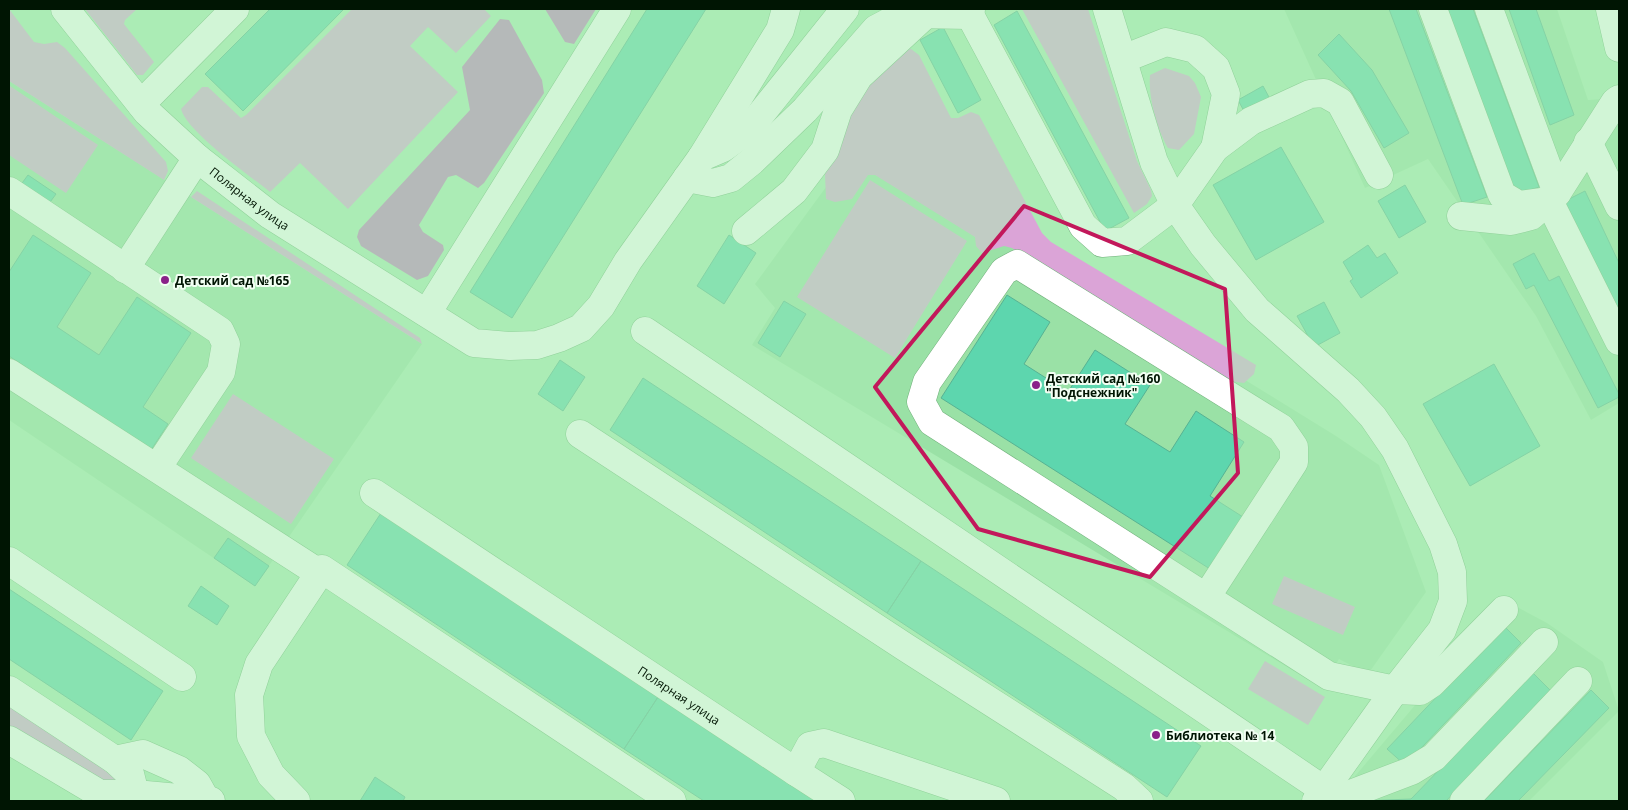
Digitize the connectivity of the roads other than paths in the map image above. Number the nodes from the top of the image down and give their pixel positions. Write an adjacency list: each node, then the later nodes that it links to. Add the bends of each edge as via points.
1 (65, 9): 15 (street, Полярная улица)
2 (235, 9): 15 (street)
3 (617, 9): 28 (street)
4 (786, 9): 19 (street, via 780,30)
5 (845, 9): 19 (street, via 748,130)
6 (1107, 9): 13 (street)
7 (1433, 9): 22 (street, via 1502,195 1519,205)
8 (1489, 9): 22 (street)
9 (1610, 9): 12 (street)
10 (919, 12): 11 (street); 19 (street, via 876,29 805,110 731,178 713,183); 26 (street, via 858,76 838,110 825,150 794,190)
11 (970, 12): 23 (street, via 1083,226 1102,243 1127,241)
12 (1619, 48)
13 (1123, 59): 17 (street, via 1166,42 1195,48 1216,68 1226,94); 23 (street, via 1154,162)
14 (1618, 94): 16 (street)
15 (141, 104): 18 (street, Полярная улица)
16 (1588, 142): 22 (street); 24 (street)
17 (1215, 148): 20 (street, via 1251,121 1310,94 1324,93 1340,102); 23 (street)
18 (197, 158): 27 (street); 28 (street, Полярная улица, via 270,215)
19 (695, 168): 28 (street, Полярная улица, via 628,261 601,306 581,328 537,345 474,343)
20 (1379, 175)
21 (9, 191): 27 (street)
22 (1553, 197): 25 (street, via 1531,216 1511,221); 30 (street)
23 (1175, 205): 43 (street, via 1203,245 1257,310 1348,390 1373,417 1395,449 1443,544 1452,572 1453,601 1442,630)
24 (1619, 206)
25 (1461, 216)
26 (746, 231)
27 (125, 269): 33 (street, via 220,331 226,344 221,372)
28 (427, 313)
29 (645, 331): 48 (street)
30 (1619, 341)
31 (9, 373): 33 (street)
32 (580, 434): 54 (street, via 1124,787)
33 (157, 468): 36 (street)
34 (374, 493): 46 (street, Полярная улица)
35 (9, 561): 40 (street)
36 (319, 573): 50 (street, via 259,664 249,695 251,736 271,775); 51 (street, via 322,569)
37 (1208, 596): 37 (street, via 932,422 920,402 927,382 1004,271 1017,264 1281,428 1294,447 1294,462); 43 (street, via 1329,676)
38 (1504, 610): 43 (street, via 1432,683 1420,691)
39 (1544, 642): 48 (street, via 1434,757 1411,771)
40 (182, 677)
41 (1578, 681): 55 (street)
42 (9, 690): 45 (street)
43 (1395, 690): 48 (street)
44 (9, 740): 47 (street)
45 (115, 760): 47 (street, via 130,774); 49 (street, via 143,754 179,770 197,784)
46 (796, 772): 52 (street, Полярная улица); 53 (street, via 810,746 824,743)
47 (115, 796): 49 (street)
48 (1324, 797)
49 (208, 801)
50 (296, 801)
51 (672, 801)
52 (841, 801)
53 (996, 801)
54 (1139, 801)
55 (1464, 801)

